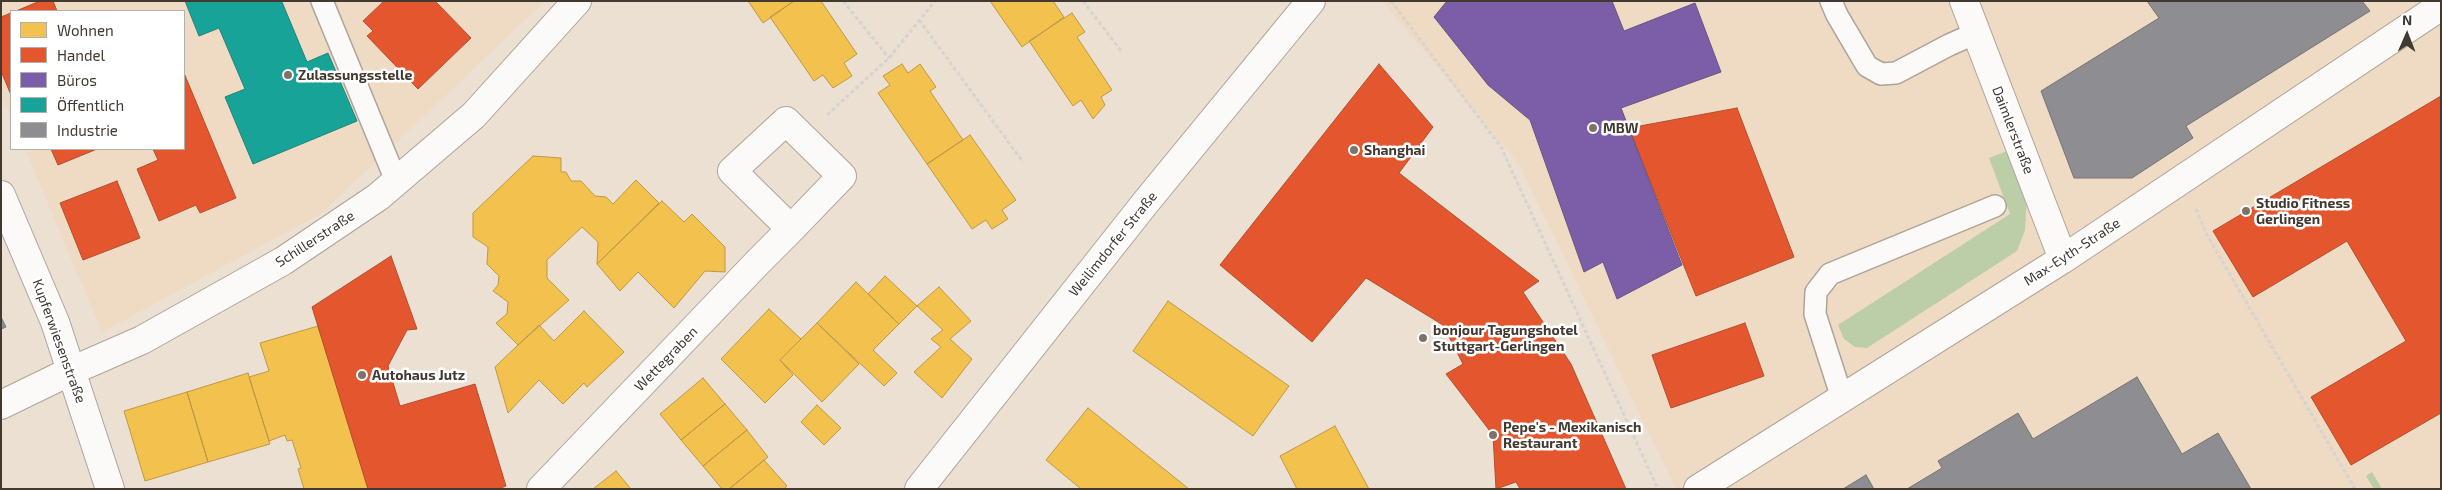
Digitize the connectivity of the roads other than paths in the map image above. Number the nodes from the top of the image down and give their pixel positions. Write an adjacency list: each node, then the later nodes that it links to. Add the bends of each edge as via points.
1 (322, 1): 8 (lane)
2 (577, 1): 8 (street, Schillerstraße, via 474,115)
3 (1311, 1): 18 (street, Weilimdorfer Straße, via 1146,202)
4 (1831, 1): 7 (lane, via 1867,66 1881,74 1896,73)
5 (1964, 1): 7 (street, Daimlerstraße)
6 (2441, 6): 12 (street, Max-Eyth-Straße)
7 (1976, 33): 12 (street, Daimlerstraße)
8 (396, 183): 13 (street, Schillerstraße, via 283,261 142,340)
9 (1, 195): 13 (street, Kupferwiesenstraße, via 55,322)
10 (1995, 206): 14 (lane, via 1830,274 1816,292 1816,314)
11 (791, 229): 11 (street, Wettegraben, via 842,176 786,121 732,171); 17 (street, Wettegraben)
12 (2063, 259): 14 (street, Max-Eyth-Straße)
13 (71, 371): 15 (street, Schillerstraße); 16 (street, Kupferwiesenstraße)
14 (1842, 398): 19 (street, Max-Eyth-Straße)
15 (1, 405)
16 (110, 489)
17 (541, 489)
18 (919, 489)
19 (1698, 489)

